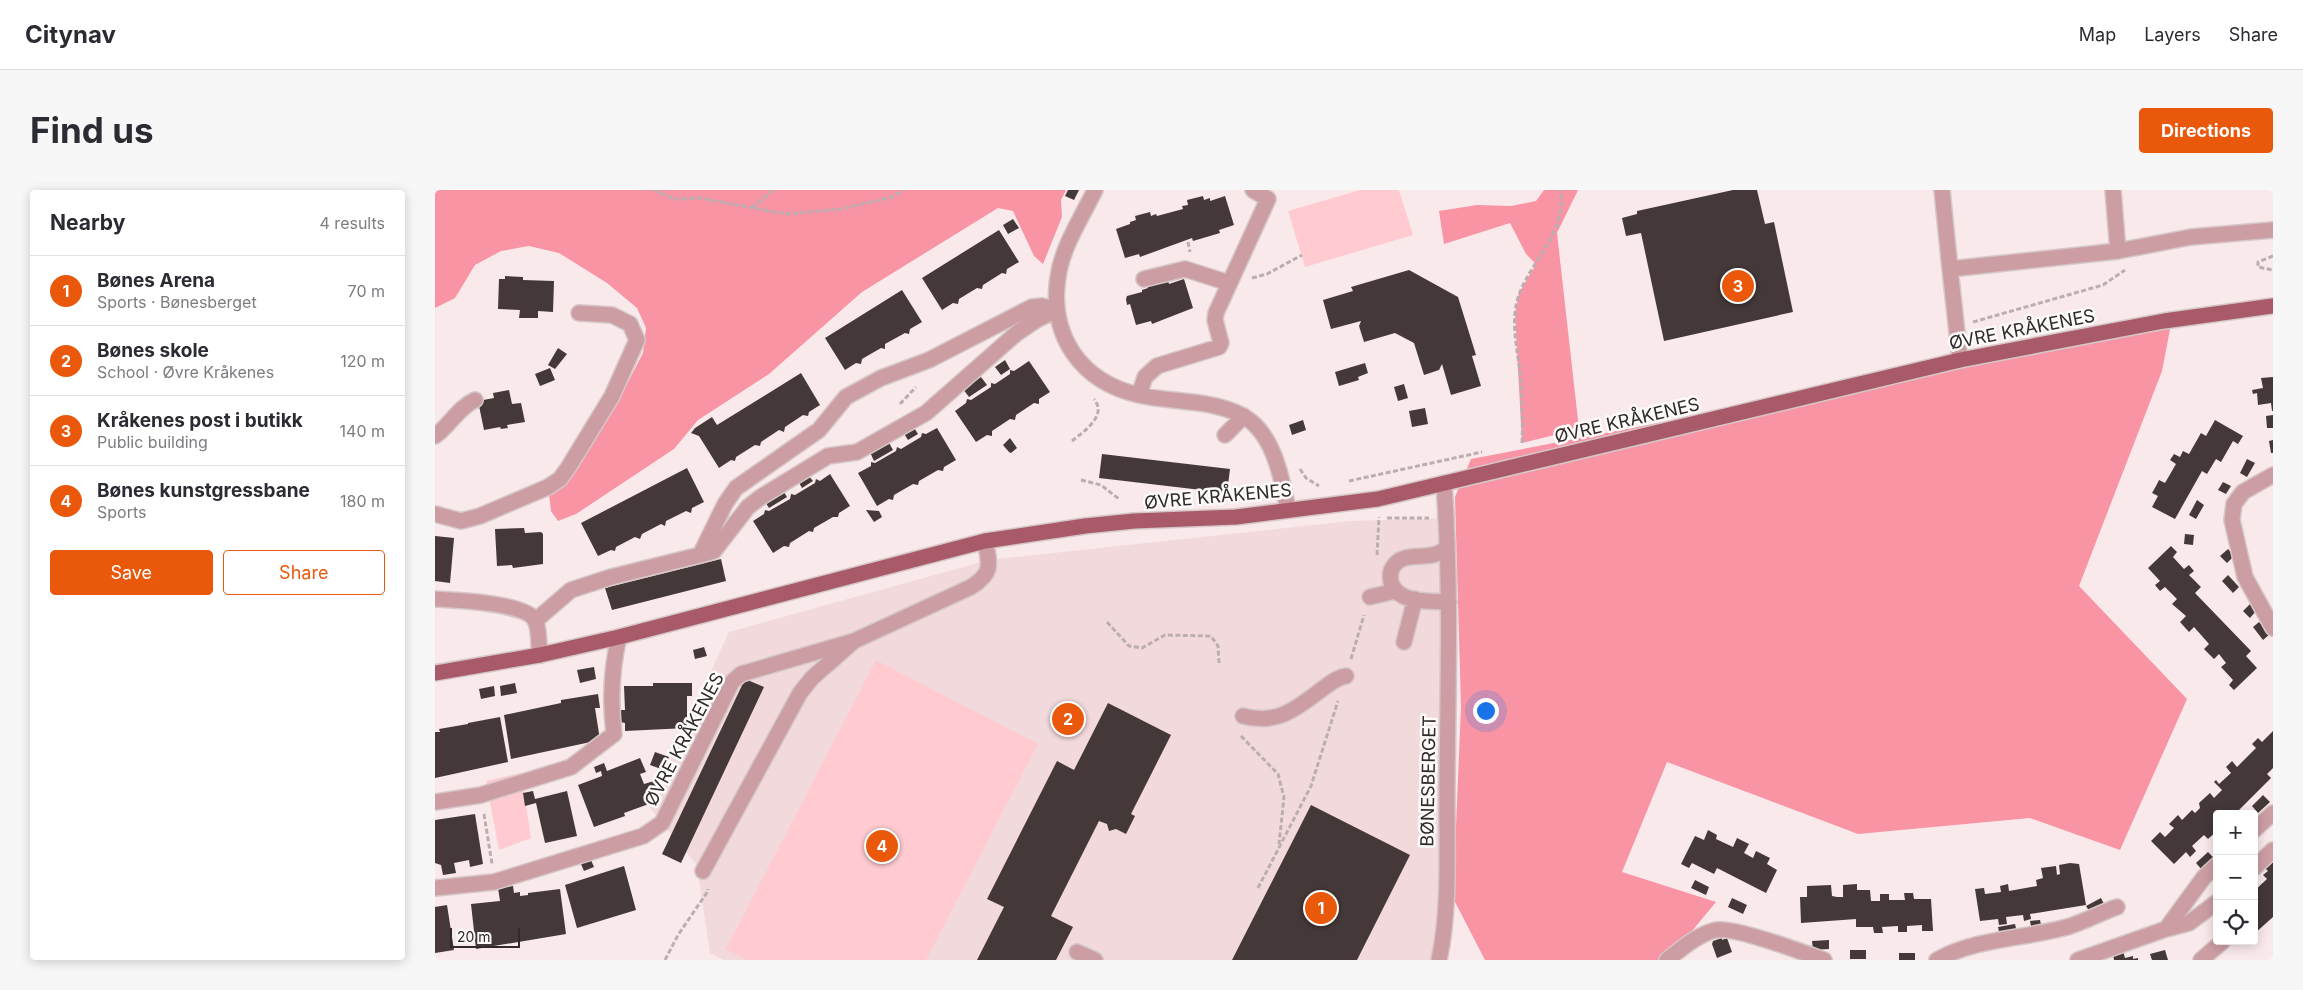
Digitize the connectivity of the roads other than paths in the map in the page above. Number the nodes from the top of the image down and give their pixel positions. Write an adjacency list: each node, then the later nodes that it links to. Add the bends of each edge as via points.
1 (1095, 190): 11 (street, via 1066,250 1058,277)
2 (1253, 190): 9 (street, via 1268,199)
3 (1942, 190): 7 (street)
4 (2113, 190): 6 (street)
5 (2273, 230): 6 (street, via 2191,237)
6 (2118, 251): 7 (street)
7 (1950, 269): 13 (street)
8 (1144, 279): 9 (street, via 1185,269)
9 (1229, 283): 14 (street, via 1216,313 1219,347 1157,366 1145,377)
10 (2273, 306): 13 (main road, ØVRE KRÅKENES, via 2164,320)
11 (1057, 310): 14 (street, via 1066,343 1078,359 1113,387); 25 (street, via 1017,333 926,413 857,452 828,456 761,497 713,551); 25 (street, via 1032,307 929,360 881,378 846,397 819,430 736,488)
12 (579, 313): 22 (street, via 612,315 630,324 637,340 611,396 568,468 548,487 480,516 461,521)
13 (1960, 360): 20 (main road, ØVRE KRÅKENES)
14 (1139, 395): 16 (street, via 1221,408)
15 (475, 400): 18 (street)
16 (1244, 416): 17 (street); 21 (street, via 1258,428 1270,447)
17 (1225, 435)
18 (435, 436)
19 (2273, 475): 32 (street, via 2243,492 2234,504 2232,520 2245,577)
20 (1444, 483): 21 (main road, ØVRE KRÅKENES, via 1378,498); 24 (street, BØNESBERGET)
21 (1288, 510): 23 (main road, ØVRE KRÅKENES, via 1236,517 1085,526)
22 (435, 514)
23 (985, 541): 33 (main road, ØVRE KRÅKENES); 34 (street, ØVRE KRÅKENES, via 989,570 983,579 971,588)
24 (1447, 547): 26 (street, via 1442,553 1405,557 1397,561 1390,577); 30 (street, BØNESBERGET)
25 (700, 555): 31 (street, via 571,590)
26 (1395, 591): 27 (street); 29 (street)
27 (1370, 597)
28 (435, 599): 31 (street, via 527,612)
29 (1415, 599): 30 (street); 35 (street)
30 (1449, 602): 54 (street, BØNESBERGET, via 1446,891)
31 (535, 621): 36 (street)
32 (2273, 628)
33 (619, 637): 36 (main road, ØVRE KRÅKENES); 40 (street, via 610,700 614,734 571,767 481,795)
34 (854, 641): 46 (street, ØVRE KRÅKENES, via 799,693); 47 (street, ØVRE KRÅKENES, via 741,674 732,682 662,823 643,836 495,882)
35 (1404, 642)
36 (540, 655): 37 (main road, ØVRE KRÅKENES)
37 (435, 673)
38 (1346, 676): 39 (street, via 1285,715 1261,719)
39 (1243, 716)
40 (435, 802)
41 (2273, 813): 42 (street)
42 (2258, 826)
43 (2273, 850): 44 (street)
44 (2258, 864)
45 (2213, 869): 50 (street, via 2176,912)
46 (703, 871)
47 (435, 888)
48 (2213, 905): 50 (street, via 2189,924)
49 (2117, 907): 57 (street, via 2068,927 1981,944)
50 (2166, 929): 58 (street)
51 (2218, 945): 59 (street)
52 (1077, 952): 53 (street)
53 (1095, 960)
54 (1439, 960)
55 (1667, 960): 56 (street, via 1688,943 1717,929 1783,945)
56 (1824, 960)
57 (1937, 960)
58 (2078, 960)
59 (2201, 960)

